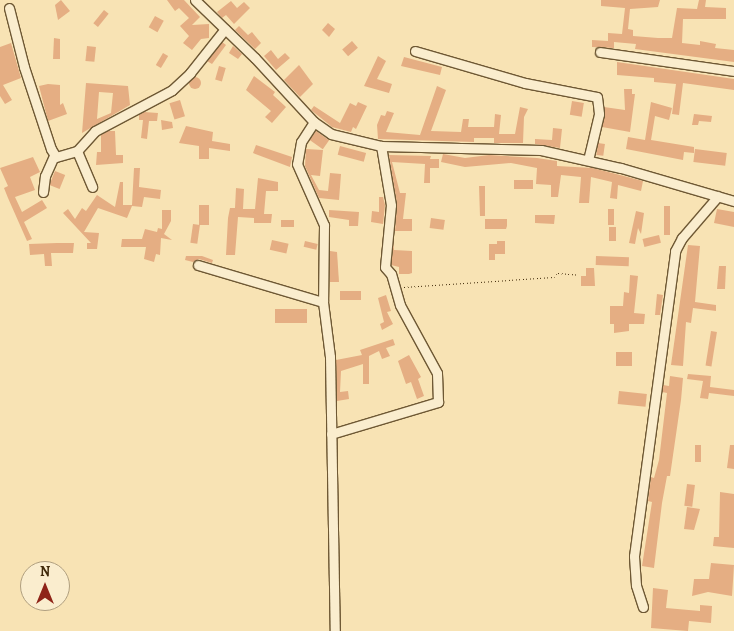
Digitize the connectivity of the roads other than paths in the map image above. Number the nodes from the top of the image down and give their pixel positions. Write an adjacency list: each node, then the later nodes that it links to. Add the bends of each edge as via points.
1 (195, 0): 3 (street)
2 (9, 8): 10 (street, via 24,67)
3 (225, 29): 7 (street); 9 (street, via 172,90 95,131)
4 (415, 51): 11 (street, via 524,83 597,97 598,120)
5 (600, 52): 6 (street)
6 (734, 71)
7 (314, 122): 8 (street, via 331,134); 17 (street, via 301,142 297,164 323,217)
8 (381, 146): 11 (street, via 530,148); 18 (street, via 391,205 385,267 437,373 438,402)
9 (77, 151): 10 (street); 12 (street)
10 (54, 156): 13 (street, via 45,176)
11 (588, 160): 14 (street)
12 (92, 187)
13 (43, 192)
14 (718, 196): 15 (street); 19 (street, via 682,238 675,252 634,556 636,585)
15 (734, 201)
16 (198, 265): 17 (street)
17 (323, 302): 18 (street, via 330,357)
18 (331, 434): 20 (street)
19 (643, 607)
20 (336, 631)

